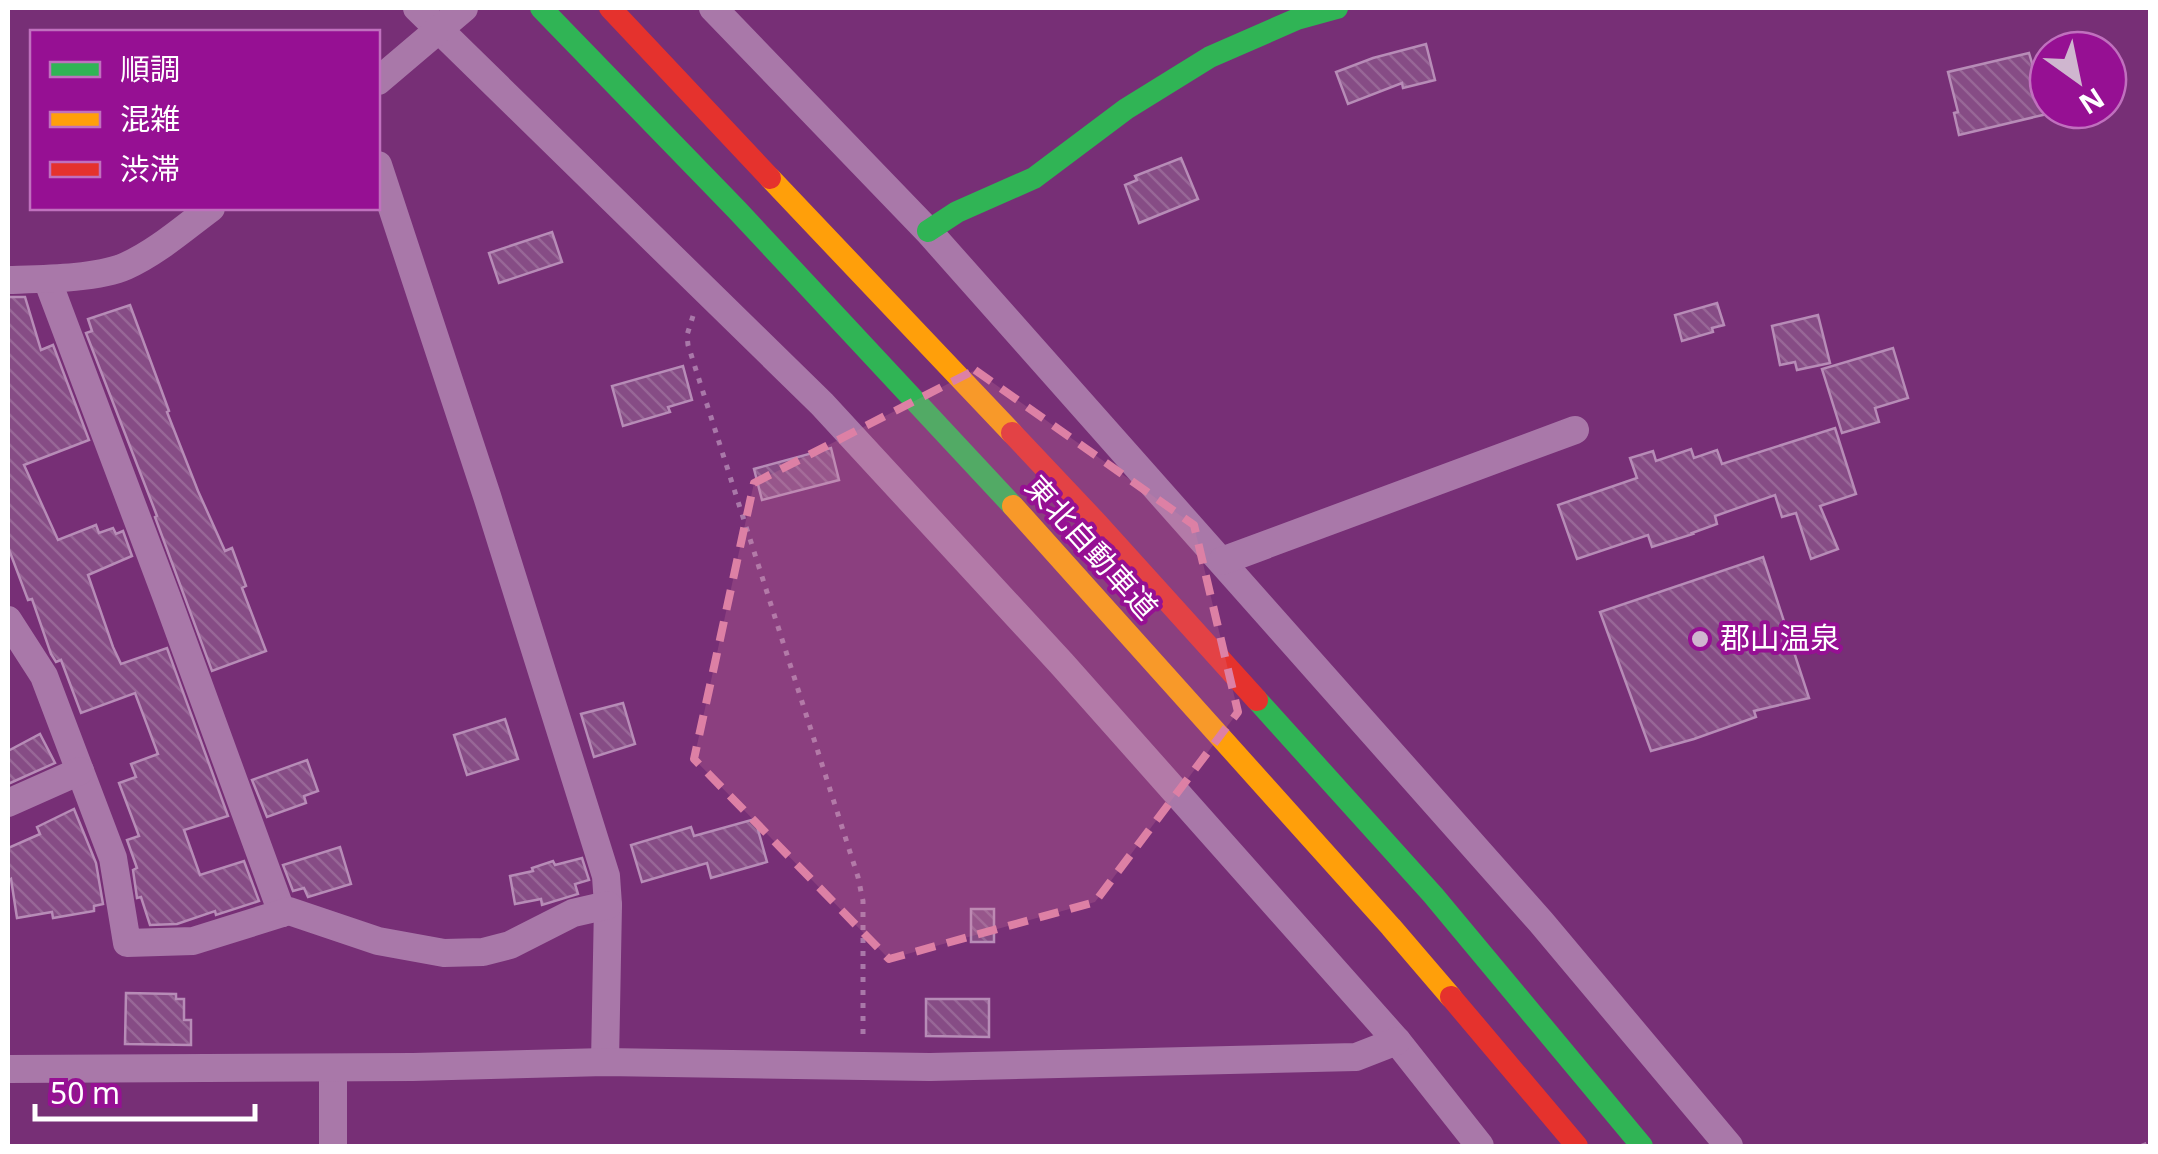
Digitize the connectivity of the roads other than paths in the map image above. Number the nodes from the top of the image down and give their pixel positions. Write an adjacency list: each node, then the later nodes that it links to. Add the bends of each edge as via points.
1 (417, 8): 7 (street)
2 (464, 8): 7 (street)
3 (541, 8): 27 (main road, 東北自動車道, via 1058,554)
4 (610, 8): 28 (main road, 東北自動車道, via 1110,537 1432,896)
5 (713, 8): 11 (street)
6 (1337, 8): 11 (main road, via 1296,18 1210,57 1126,108 1034,178)
7 (438, 29): 8 (street); 21 (street, via 822,404)
8 (380, 78)
9 (380, 172): 19 (street, via 606,876)
10 (207, 210): 12 (street, via 122,268)
11 (928, 231): 15 (street)
12 (47, 279): 13 (street); 20 (street)
13 (8, 280)
14 (1574, 430): 15 (street)
15 (1222, 561): 29 (street)
16 (13, 638): 17 (street, via 44,676)
17 (80, 771): 18 (street); 20 (street, via 113,858 127,943 193,941)
18 (8, 803)
19 (608, 905): 20 (street, via 483,952 378,942); 22 (street)
20 (282, 914)
21 (1397, 1042): 22 (street, via 1356,1058 950,1066); 26 (street)
22 (606, 1062): 23 (street)
23 (333, 1068): 24 (street); 25 (street)
24 (8, 1069)
25 (333, 1146)
26 (1480, 1146)
27 (1576, 1146)
28 (1642, 1146)
29 (1729, 1146)

